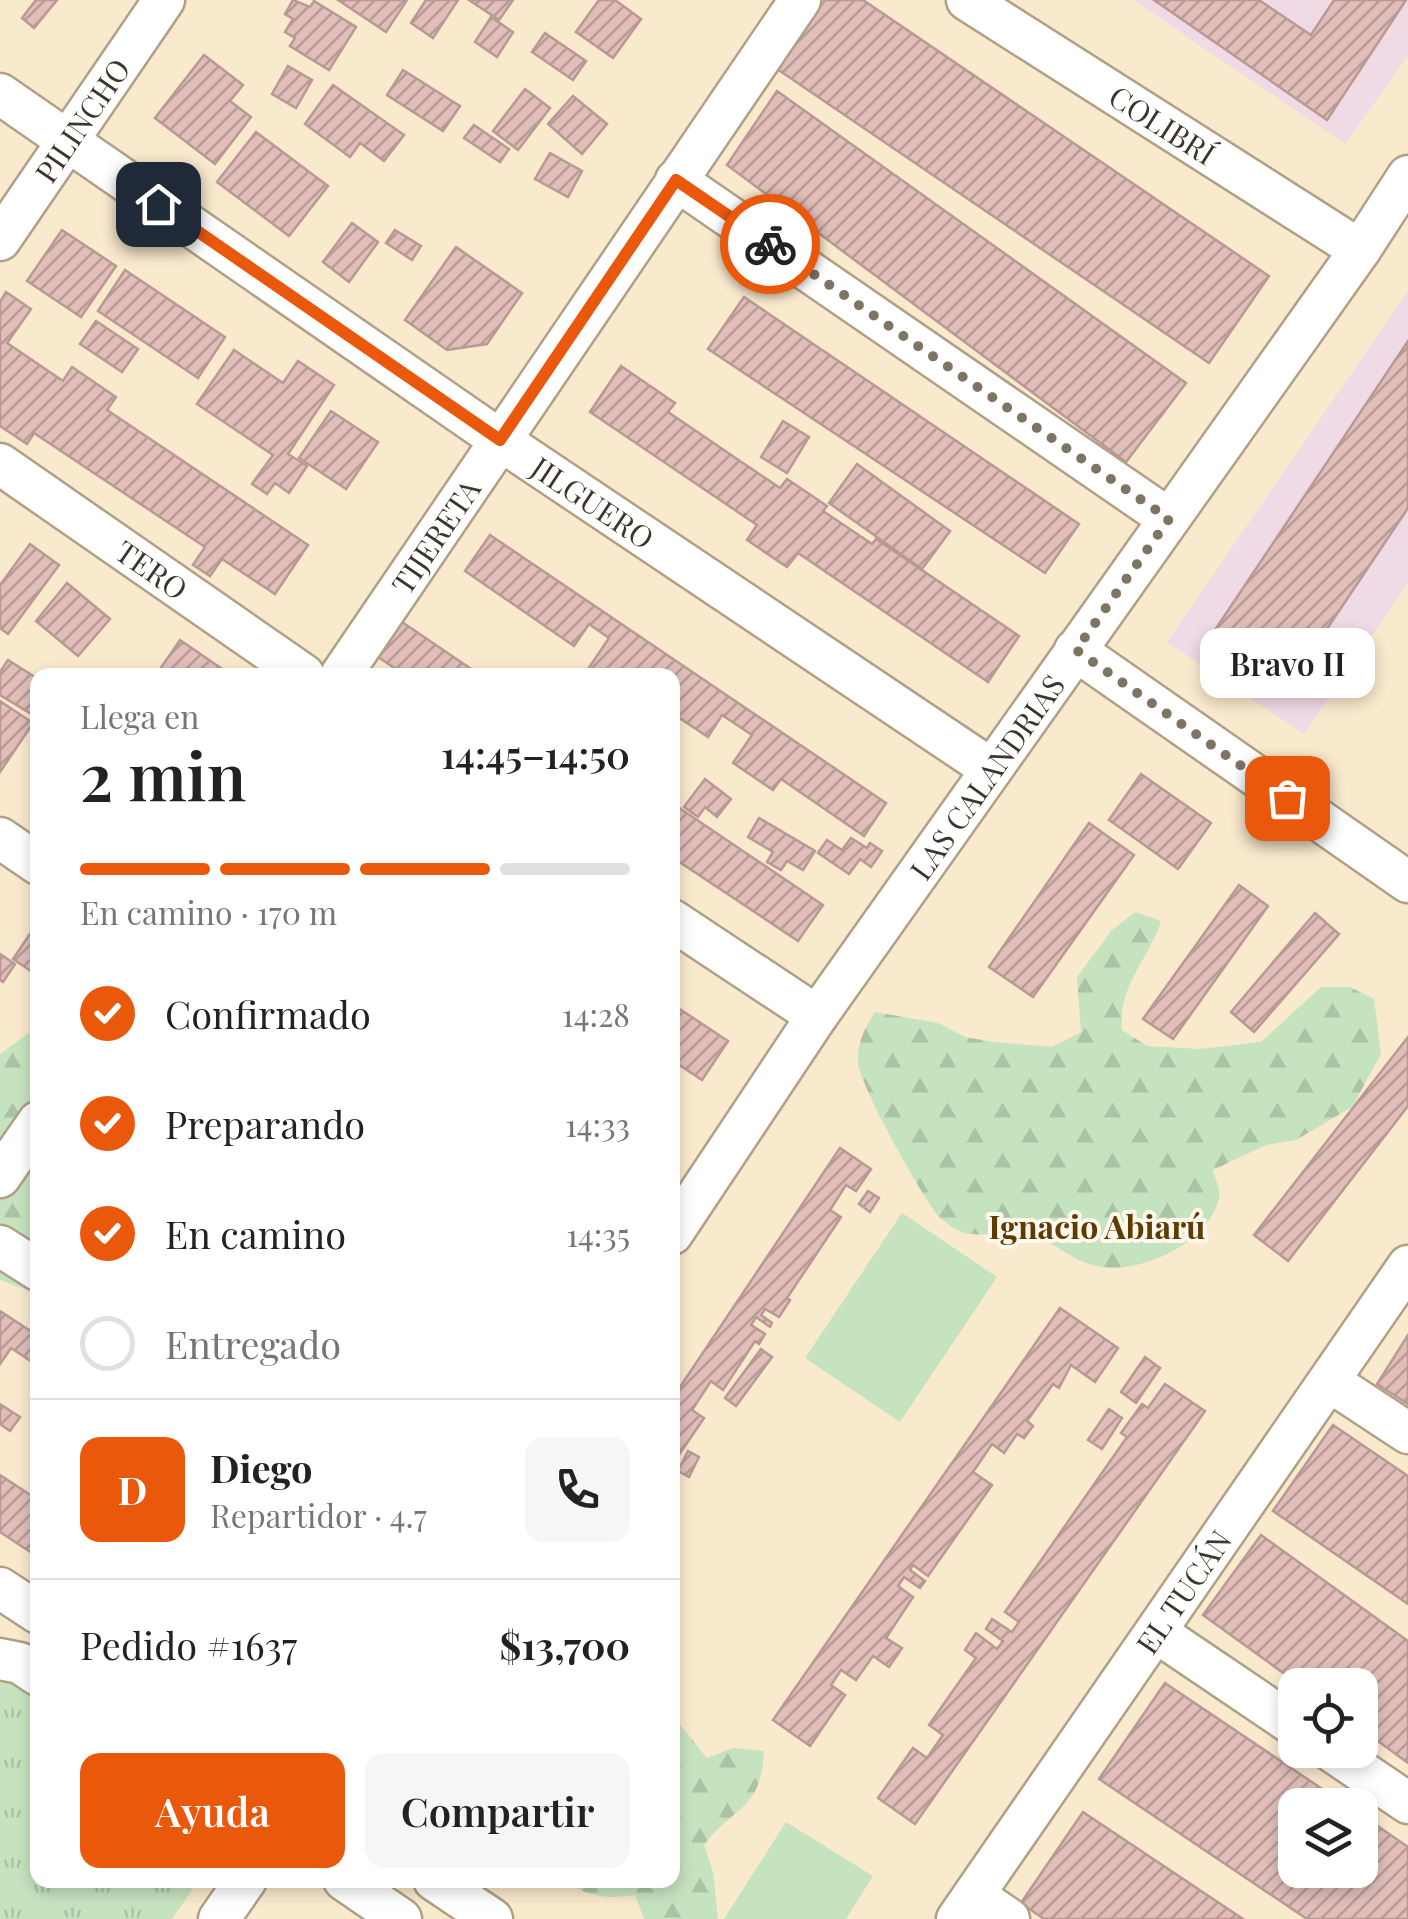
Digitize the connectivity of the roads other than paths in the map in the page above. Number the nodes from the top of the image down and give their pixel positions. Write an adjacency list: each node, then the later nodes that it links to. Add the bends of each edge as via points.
1 (164, 0): 5 (street, PILINCHO)
2 (800, 0): 7 (street, TIJERETA)
3 (967, 0): 9 (street, COLIBRÍ)
4 (0, 94): 5 (street, JILGUERO)
5 (65, 140): 8 (street, PILINCHO); 10 (street, JILGUERO)
6 (1408, 176): 9 (street, LAS CALANDRIAS)
7 (676, 180): 10 (street, TIJERETA); 12 (street)
8 (0, 240)
9 (1360, 250): 12 (street, LAS CALANDRIAS)
10 (500, 440): 15 (street, TIJERETA); 16 (street, JILGUERO)
11 (0, 464): 14 (street, TERO)
12 (1169, 519): 13 (street, LAS CALANDRIAS)
13 (1076, 650): 16 (street, LAS CALANDRIAS); 19 (street)
14 (294, 668)
15 (346, 668)
16 (991, 769): 21 (street, LAS CALANDRIAS)
17 (0, 838): 18 (street)
18 (30, 859)
19 (1408, 882)
20 (680, 925): 21 (street)
21 (817, 1016): 24 (street, LAS CALANDRIAS)
22 (30, 1134): 23 (street)
23 (0, 1177)
24 (680, 1222)
25 (0, 1246): 26 (street)
26 (30, 1265)
27 (1408, 1266): 28 (street, EL TUCÁN)
28 (1329, 1380): 29 (street); 32 (street, EL TUCÁN)
29 (1408, 1433)
30 (0, 1588): 31 (street)
31 (30, 1608)
32 (1156, 1632): 35 (street); 41 (street, EL TUCÁN)
33 (0, 1659): 34 (street)
34 (30, 1670)
35 (1278, 1715)
36 (1356, 1768): 37 (street)
37 (1408, 1803)
38 (240, 1888): 42 (street)
39 (356, 1888): 43 (street)
40 (446, 1888): 44 (street)
41 (966, 1907): 45 (street)
42 (219, 1919)
43 (401, 1919)
44 (492, 1919)
45 (1010, 1919)

